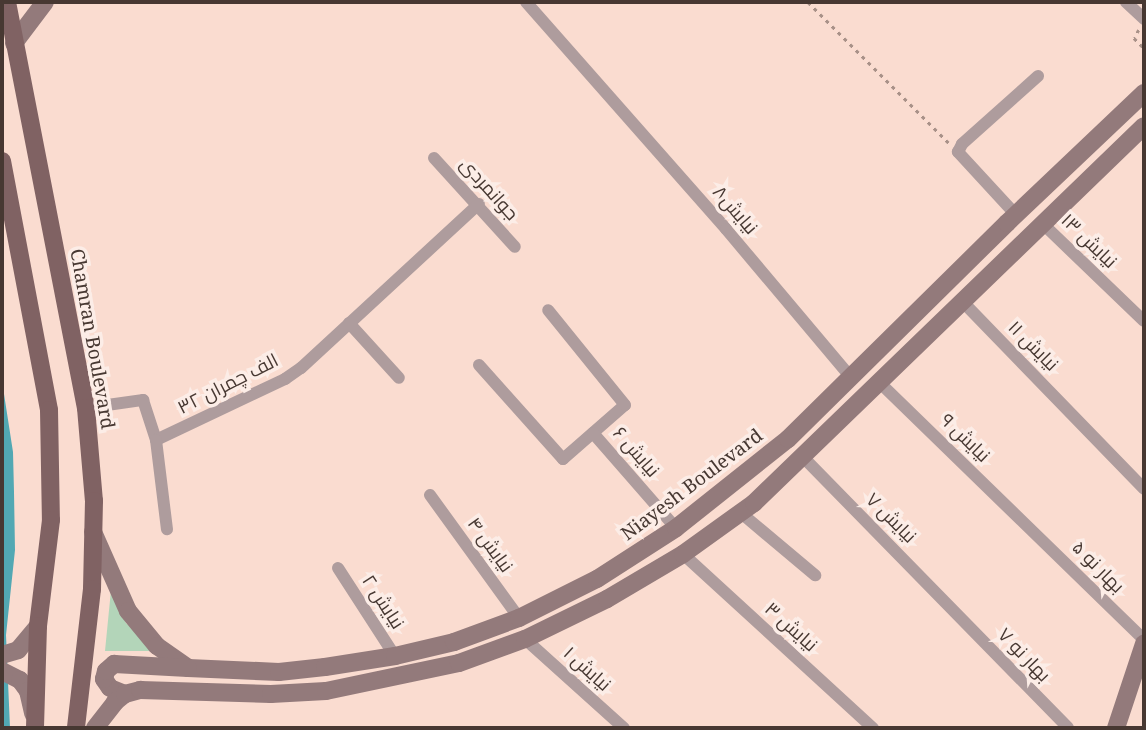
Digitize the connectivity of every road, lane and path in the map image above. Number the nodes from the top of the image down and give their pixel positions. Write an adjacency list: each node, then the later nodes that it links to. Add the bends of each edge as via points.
1 (7, 2): 7 (main road, Chamran Boulevard)
2 (45, 2): 7 (main road)
3 (526, 2): 24 (street, نیایش۸)
4 (808, 2): 12 (path)
5 (1126, 2): 6 (street)
6 (1144, 20): 8 (path, via 1134,38)
7 (14, 43): 27 (main road, Chamran Boulevard)
8 (1144, 48)
9 (1038, 76): 12 (street)
10 (1144, 93): 16 (main road, Niayesh Boulevard)
11 (1144, 126): 17 (main road)
12 (958, 152): 16 (street)
13 (434, 158): 15 (street, جوانمردی)
14 (2, 161): 43 (main road, via 49,410 51,520)
15 (479, 204): 18 (street, جوانمردی); 22 (street, ۳۲ الف چمران)
16 (1016, 215): 24 (main road, Niayesh Boulevard)
17 (1042, 223): 19 (main road); 21 (street, نیایش ۱۳)
18 (515, 247)
19 (961, 300): 26 (main road); 31 (street, نیایش ۱۱)
20 (548, 310): 28 (street, via 625,405)
21 (1142, 318)
22 (349, 323): 25 (street); 29 (street, ۳۲ الف چمران, via 293,374)
23 (479, 365): 28 (street, via 564,458)
24 (850, 376): 35 (main road, Niayesh Boulevard, via 788,439)
25 (399, 378)
26 (879, 382): 30 (main road); 34 (street, نیایش ۹)
27 (86, 408): 29 (street, ۳۲ الف چمران, via 143,400); 37 (main road, Chamran Boulevard)
28 (593, 433): 35 (street, نیایش ۶)
29 (156, 440): 36 (street)
30 (802, 456): 33 (main road); 41 (street, نیایش ۷)
31 (1144, 489)
32 (430, 495): 42 (street, نیایش ۴)
33 (741, 513): 38 (main road); 40 (street)
34 (1024, 521): 45 (street, ۵ بهار نو)
35 (676, 528): 42 (main road, Niayesh Boulevard, via 597,579)
36 (167, 529)
37 (93, 532): 48 (main road, via 128,611 157,646); 55 (main road, Chamran Boulevard, via 92,589)
38 (683, 554): 44 (main road, via 607,599); 58 (street, نیایش ۳)
39 (338, 568): 47 (street, نیایش ۲)
40 (815, 575)
41 (952, 608): 59 (street, ۷ بهار نو)
42 (519, 618): 47 (main road, Niayesh Boulevard, via 454,642)
43 (38, 626): 46 (main road, via 28,642); 54 (main road)
44 (525, 639): 53 (main road, via 402,677 326,691); 57 (street, نیایش ۱)
45 (1144, 642): 51 (main road)
46 (7, 655)
47 (395, 656): 49 (main road, Niayesh Boulevard)
48 (188, 668): 49 (main road, Niayesh Boulevard); 52 (main road, Niayesh Boulevard, via 114,664 104,679 110,688)
49 (269, 672): 53 (main road)
50 (7, 673): 54 (main road, via 28,691)
51 (1140, 675): 60 (main road)
52 (125, 694): 53 (main road, via 140,690); 56 (main road)
53 (271, 694)
54 (35, 726)
55 (76, 728)
56 (95, 728)
57 (624, 728)
58 (873, 728)
59 (1068, 728)
60 (1116, 728)

